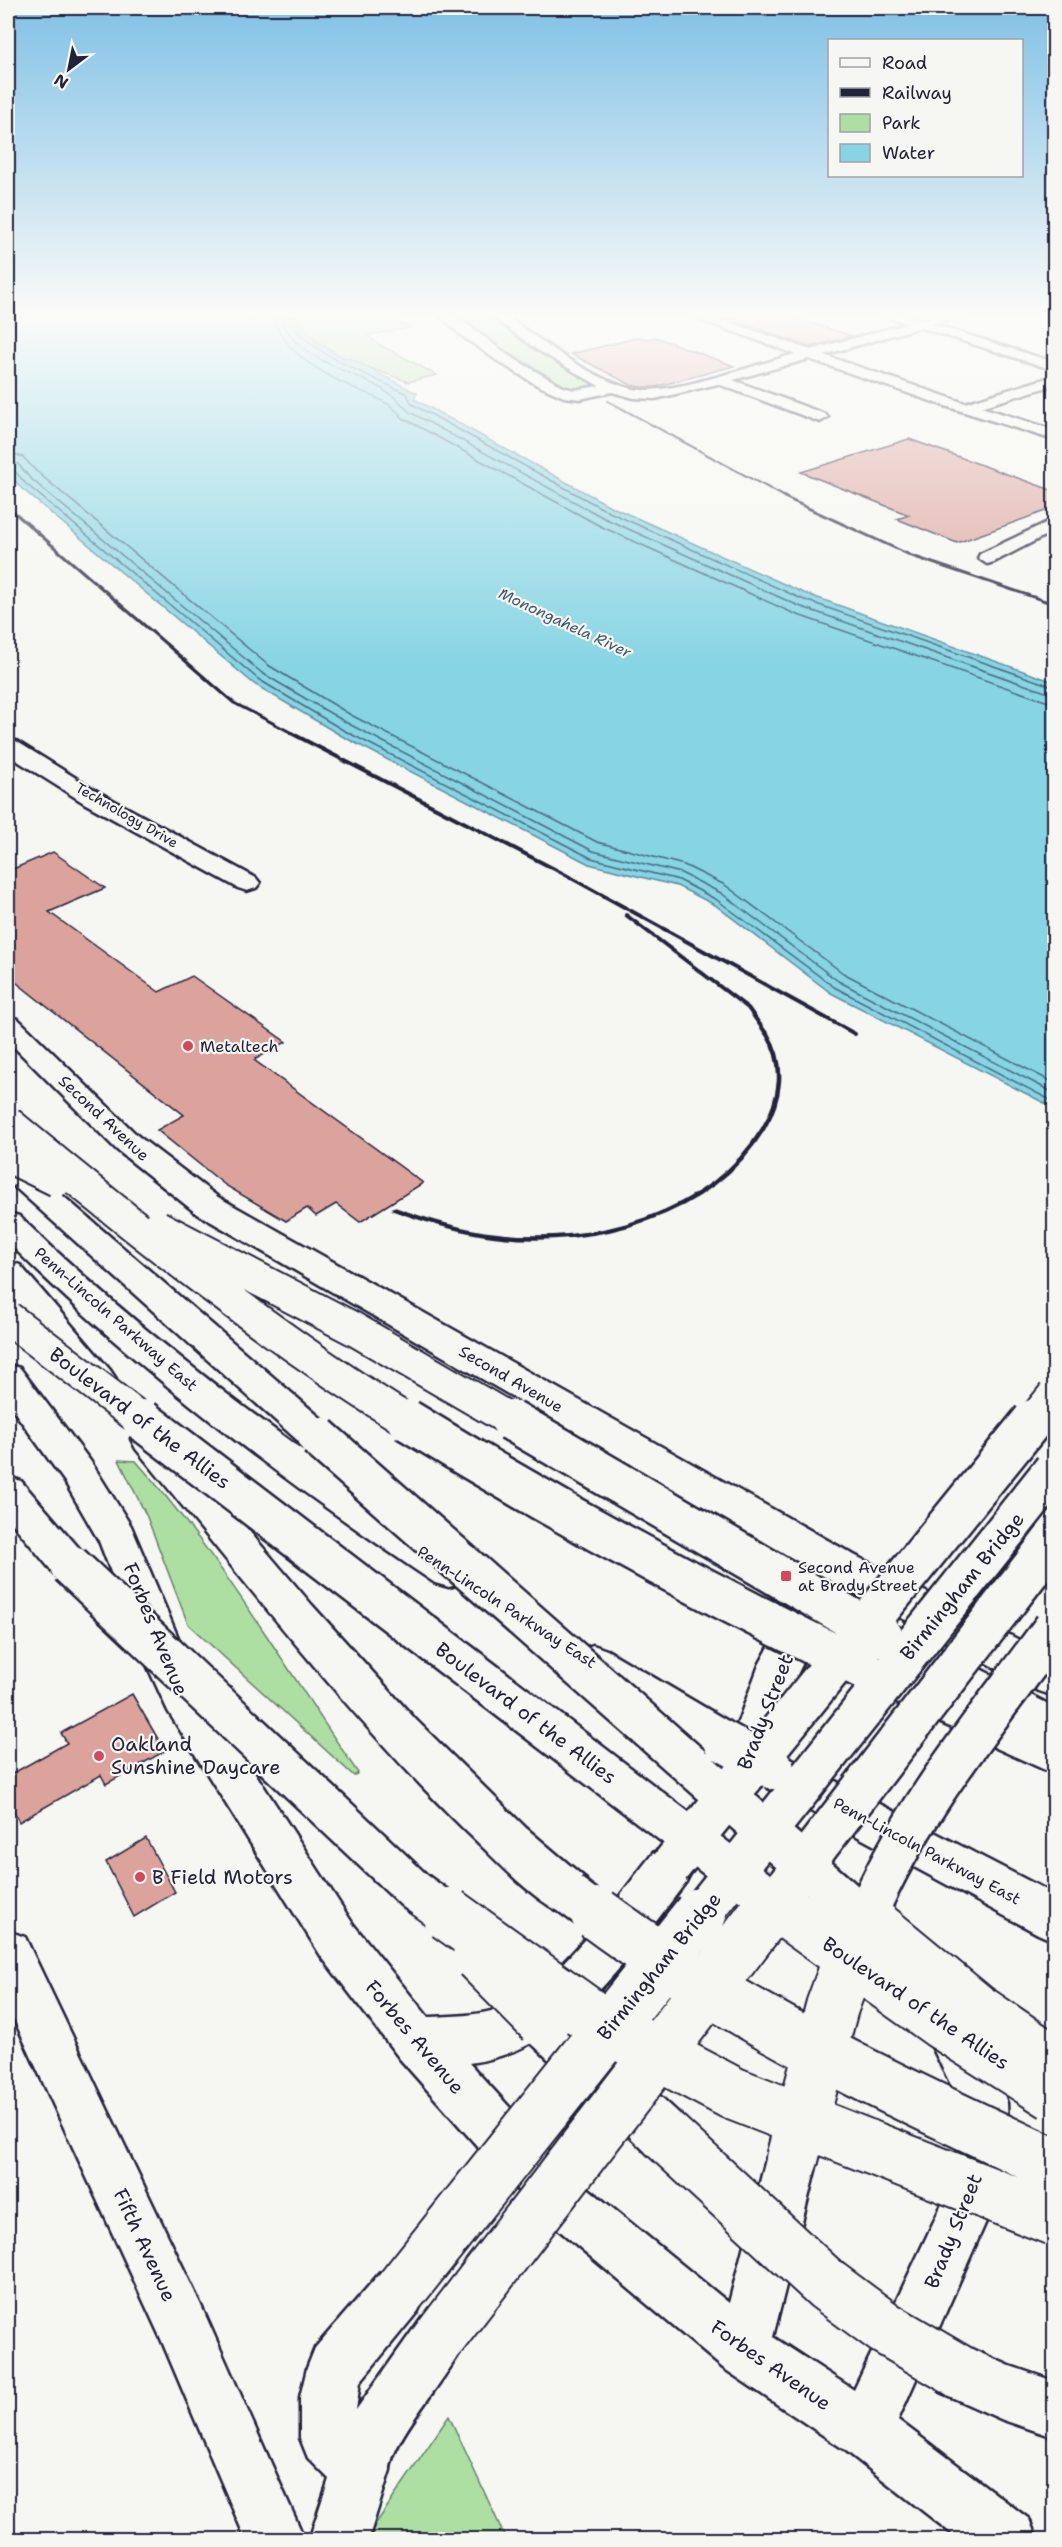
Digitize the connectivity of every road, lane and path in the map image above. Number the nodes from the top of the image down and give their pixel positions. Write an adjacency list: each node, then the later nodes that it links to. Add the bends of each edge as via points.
1 (1054, 524): 2 (main road)
2 (987, 558)
3 (8, 746): 4 (main road, Technology Drive, via 92,798)
4 (247, 882)
5 (8, 1025): 17 (main road, Second Avenue, via 84,1102 191,1194)
6 (8, 1123): 19 (main road, bridge, via 219,1292 412,1424 656,1566)
7 (8, 1156): 19 (main road, bridge, via 219,1257 327,1314)
8 (8, 1165): 27 (main road, bridge, via 887,1938 975,2009)
9 (8, 1224): 24 (main road, Penn-Lincoln Parkway East, bridge, via 113,1321 302,1469 511,1612 723,1741 911,1845)
10 (8, 1273): 29 (main road, bridge, via 405,1739 485,1823 569,1894 664,1964 772,2028 923,2105)
11 (8, 1318): 28 (main road, Boulevard of the Allies, bridge, via 828,1943 942,2023)
12 (8, 1377): 26 (main road, Forbes Avenue, via 78,1472 109,1522 128,1559 183,1698 337,1940)
13 (1054, 1395): 26 (main road, bridge, via 576,1982 543,2011 513,2028 478,2037)
14 (1054, 1470): 34 (main road, Birmingham Bridge, bridge, via 335,2368 328,2397 328,2438)
15 (8, 1492): 23 (main road, bridge, via 70,1565)
16 (1054, 1539): 34 (main road, bridge, via 441,2336 382,2417 362,2454)
17 (840, 1567): 20 (main road, Second Avenue); 33 (main road, Brady Street, via 801,1626 774,1678 740,1777 740,1825 747,1848 772,1886 906,1991 948,2032 976,2079 985,2130 982,2159 957,2227)
18 (1054, 1628): 31 (main road, bridge, via 940,1783 891,1863 854,1943 839,1984)
19 (872, 1652): 21 (main road); 22 (main road)
20 (1054, 1678)
21 (1054, 1728)
22 (1054, 1755)
23 (415, 1891): 30 (main road, bridge, via 603,2025 688,2072 782,2114); 32 (main road, bridge, via 543,2021 815,2274 885,2328 960,2372)
24 (1054, 1918)
25 (8, 1954): 35 (main road, Fifth Avenue, via 180,2320)
26 (417, 2042): 31 (main road, Forbes Avenue, via 571,2207)
27 (1054, 2063)
28 (1054, 2094)
29 (1054, 2165)
30 (1054, 2219)
31 (742, 2349): 33 (main road, Forbes Avenue)
32 (1054, 2409)
33 (865, 2430): 37 (main road, Forbes Avenue)
34 (362, 2470): 36 (main road)
35 (276, 2540)
36 (338, 2540)
37 (1008, 2540)

